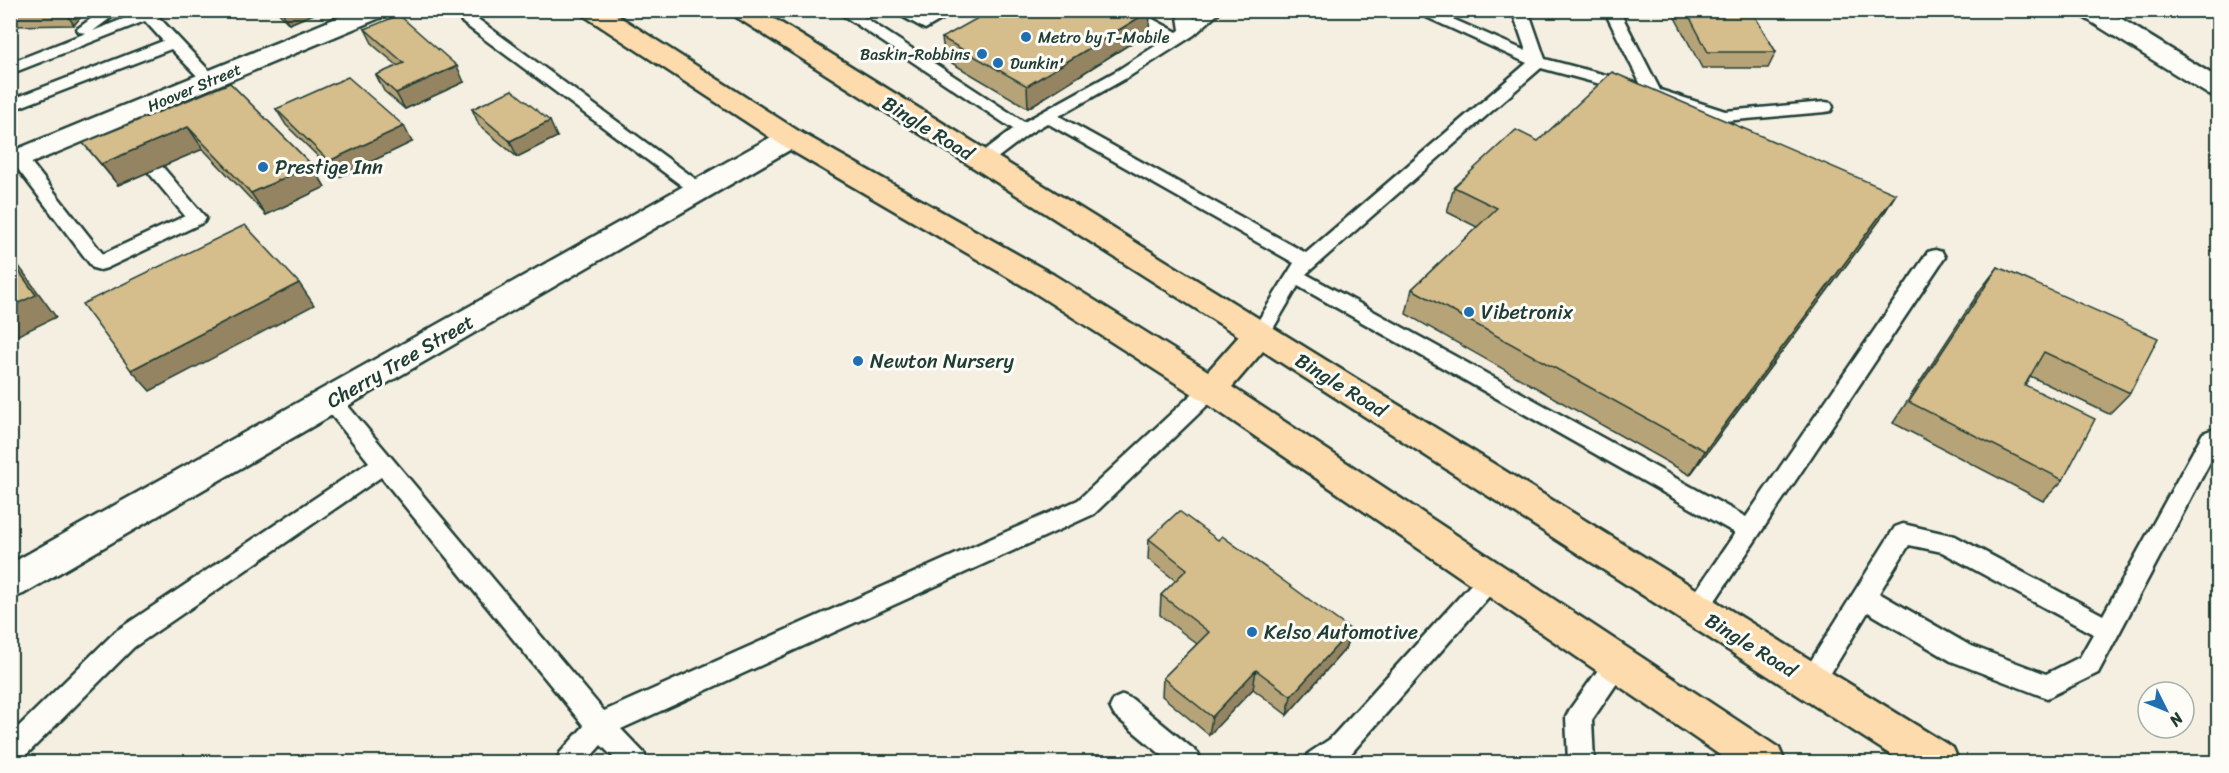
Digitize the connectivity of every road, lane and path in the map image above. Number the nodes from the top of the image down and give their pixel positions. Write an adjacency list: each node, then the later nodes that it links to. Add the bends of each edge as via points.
1 (115, 10): 18 (lane); 20 (lane, via 62,41)
2 (378, 10): 25 (street, Hoover Street)
3 (592, 10): 32 (main road)
4 (742, 10): 33 (main road, Bingle Road)
5 (842, 10): 31 (lane)
6 (898, 10): 7 (lane, via 925,24)
7 (951, 10)
8 (1124, 10): 17 (lane)
9 (1185, 10): 17 (lane)
10 (1215, 10): 17 (lane)
11 (1418, 10): 23 (lane)
12 (1521, 10): 23 (lane)
13 (1611, 10): 27 (lane)
14 (2089, 10): 26 (street)
15 (145, 13): 18 (lane); 19 (lane)
16 (469, 20): 36 (lane)
17 (1182, 35): 30 (lane)
18 (90, 37): 21 (lane)
19 (174, 42): 25 (lane); 28 (lane)
20 (11, 51)
21 (41, 57): 22 (lane); 24 (lane)
22 (10, 61)
23 (1539, 62): 27 (lane); 38 (lane)
24 (10, 69)
25 (210, 80): 34 (street, Hoover Street, via 118,128)
26 (2218, 89)
27 (1653, 93): 29 (lane, via 1724,116)
28 (10, 106)
29 (1826, 107)
30 (1046, 116): 31 (lane); 38 (lane)
31 (1024, 129): 33 (lane)
32 (790, 138): 36 (street, Cherry Tree Street); 40 (main road, via 1043,283)
33 (982, 161): 39 (main road, Bingle Road)
34 (15, 162): 35 (lane, via 100,263 197,218)
35 (155, 170)
36 (699, 190): 41 (street, Cherry Tree Street)
37 (1935, 257): 44 (lane)
38 (1302, 269): 39 (lane); 44 (lane)
39 (1260, 334): 40 (main road); 48 (main road, Bingle Road)
40 (1211, 389): 45 (main road); 53 (lane, via 1086,507)
41 (332, 400): 43 (lane); 46 (street, Cherry Tree Street)
42 (2218, 439): 49 (lane, via 2211,439)
43 (383, 464): 53 (lane); 54 (lane, via 125,639)
44 (1750, 530): 48 (lane)
45 (1491, 578): 50 (main road); 58 (lane, via 1339,748)
46 (10, 583)
47 (1864, 597): 49 (lane, via 1960,653 2047,686 2089,665); 49 (lane, via 1903,534 1947,543); 51 (lane)
48 (1695, 610): 51 (main road, Bingle Road)
49 (2108, 630)
50 (1617, 664): 59 (lane, via 1579,717); 60 (main road)
51 (1811, 683): 61 (main road, Bingle Road)
52 (1123, 707): 57 (lane)
53 (600, 726): 55 (lane); 56 (lane)
54 (10, 753)
55 (569, 762)
56 (635, 762)
57 (1189, 762)
58 (1318, 762)
59 (1581, 762)
60 (1764, 762)
61 (1938, 762)

